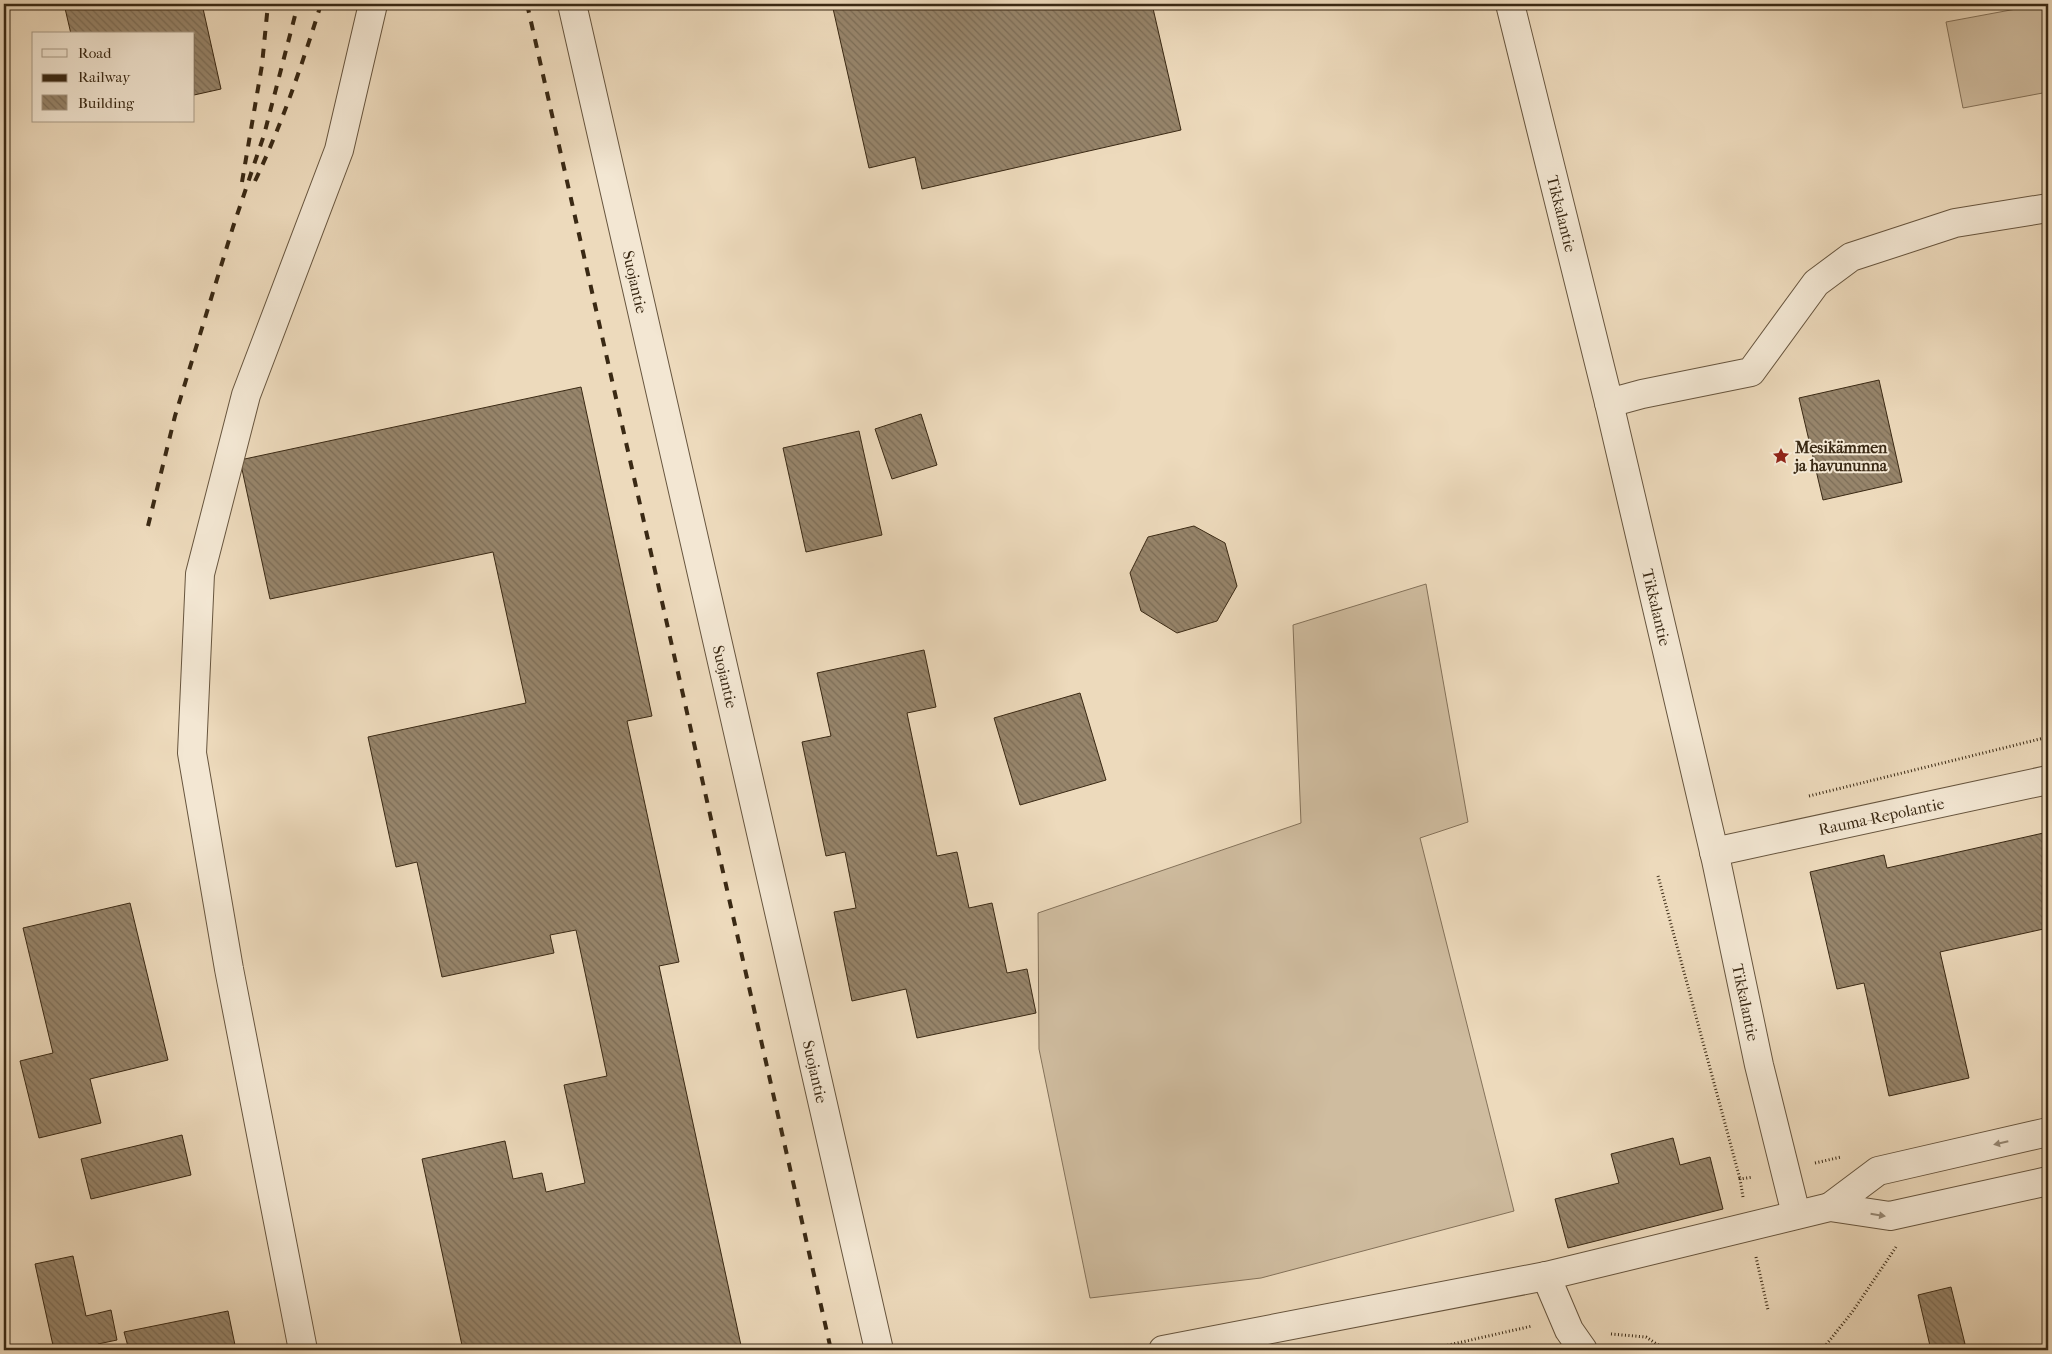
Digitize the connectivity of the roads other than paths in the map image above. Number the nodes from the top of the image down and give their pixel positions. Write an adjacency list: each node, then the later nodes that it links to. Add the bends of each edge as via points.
1 (373, 4): 13 (street, via 339,150 246,395 200,574 192,754 229,969)
2 (572, 4): 14 (street, Suojantie)
3 (1510, 4): 5 (street, Tikkalantie)
4 (2048, 208): 5 (street, via 1955,223 1851,257 1816,283 1751,372)
5 (1609, 403): 7 (street, Tikkalantie)
6 (2048, 780): 7 (street, Rauma-Repolantie)
7 (1714, 852): 11 (street, Tikkalantie, via 1759,1065)
8 (2048, 1132): 10 (street, one-way to 10, via 1878,1171)
9 (2048, 1181): 10 (street, one-way to 9, via 1890,1216)
10 (1830, 1207): 11 (street)
11 (1796, 1214): 12 (street)
12 (1546, 1276): 15 (street); 16 (street, via 1569,1330)
13 (303, 1350)
14 (879, 1350)
15 (1164, 1350)
16 (1583, 1350)

